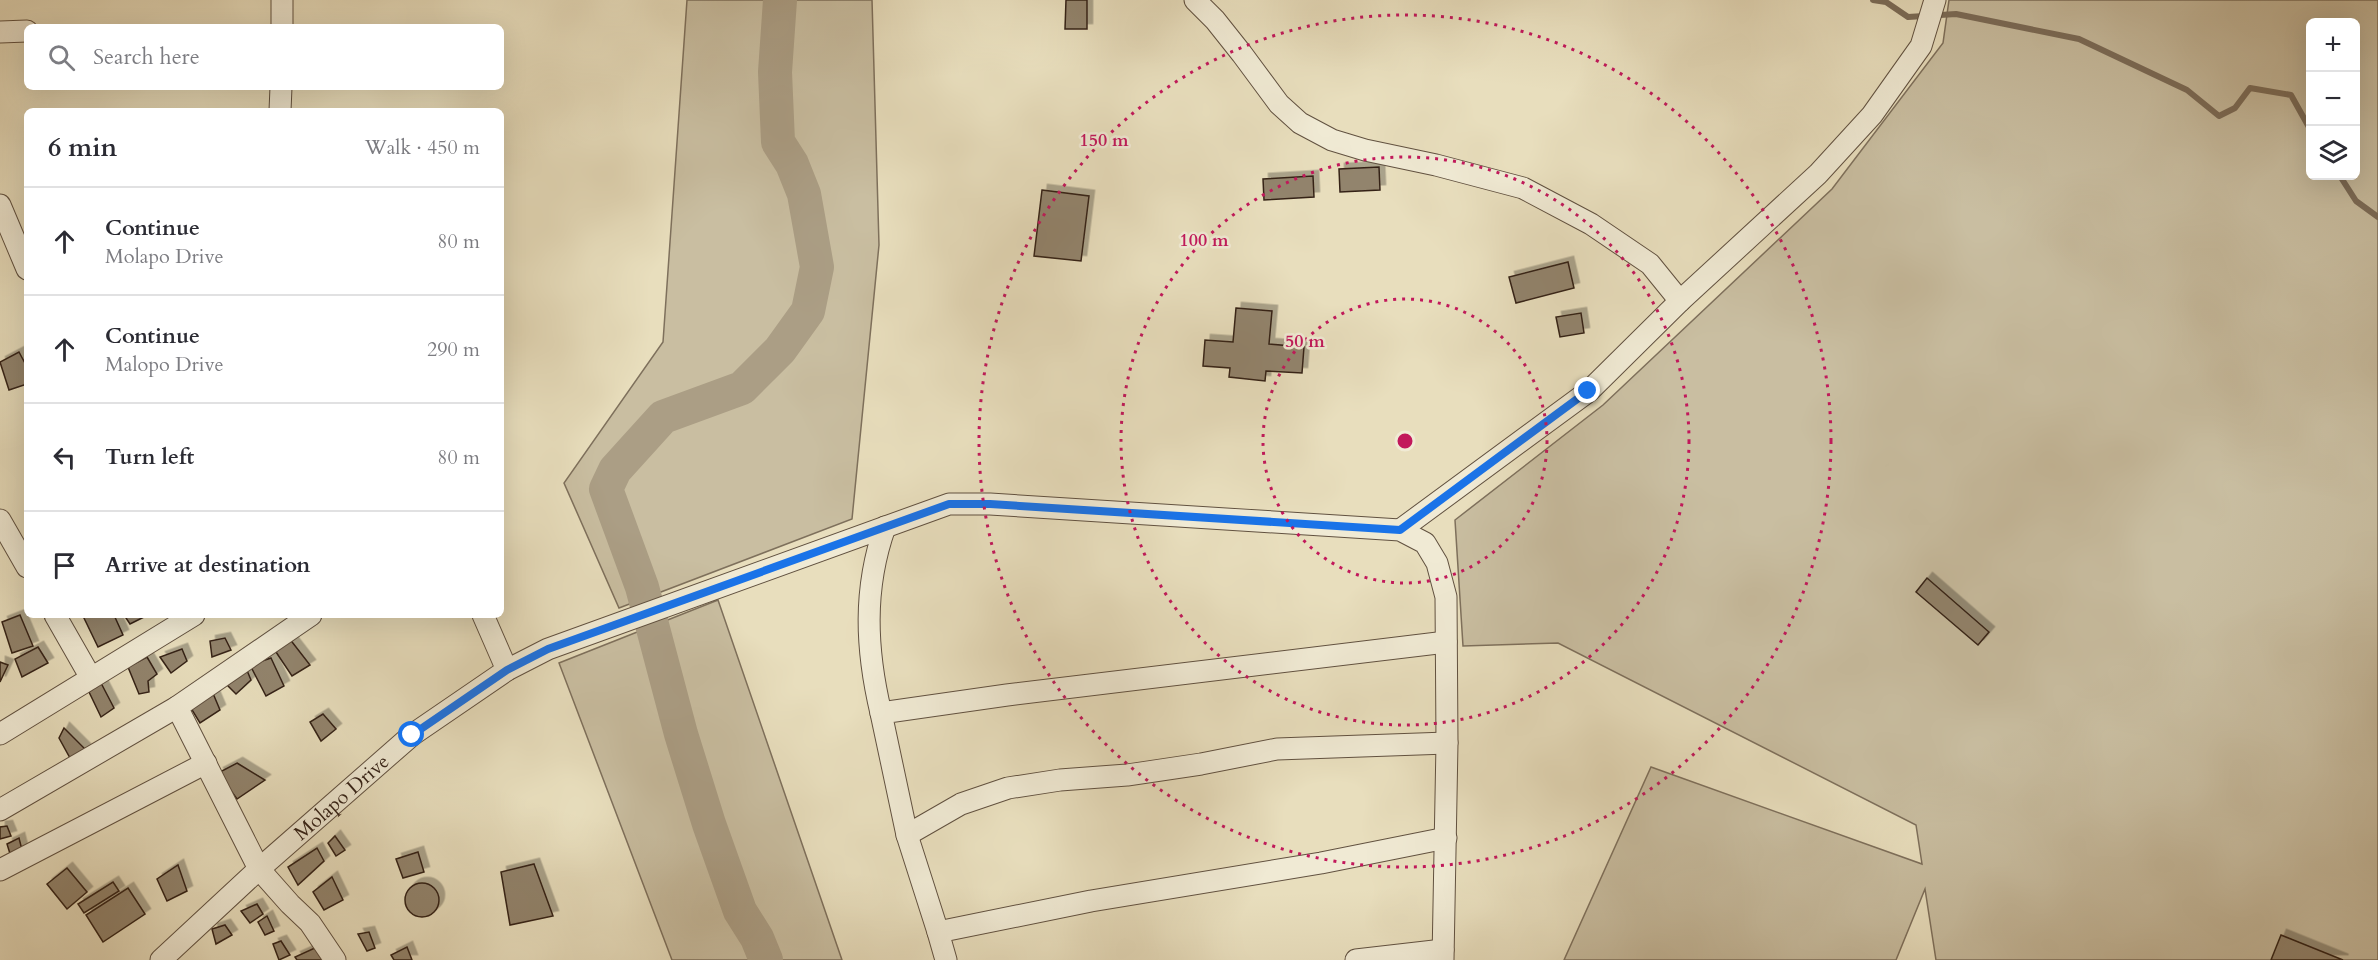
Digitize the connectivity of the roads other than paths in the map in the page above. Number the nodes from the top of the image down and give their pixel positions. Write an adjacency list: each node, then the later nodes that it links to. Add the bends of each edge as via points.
1 (282, 0): 4 (street)
2 (1195, 0): 11 (street, via 1236,45 1279,104 1300,123 1332,140 1365,150 1523,188 1591,224 1650,264)
3 (1935, 0): 11 (street, via 1921,46 1872,115 1818,174)
4 (282, 24)
5 (24, 31): 6 (street)
6 (0, 32)
7 (281, 90): 8 (street)
8 (280, 108)
9 (0, 205): 10 (street)
10 (24, 261)
11 (1680, 301): 14 (street, via 1588,391)
12 (0, 520): 15 (street)
13 (885, 526): 14 (street, Molapo Drive, via 949,504 990,504); 21 (street, Molapo Drive, via 548,649); 24 (street, via 870,585 867,619)
14 (1400, 530): 20 (street, via 1425,543 1437,563 1446,597)
15 (24, 562)
16 (57, 618): 22 (street)
17 (185, 618): 22 (street)
18 (307, 618): 23 (street)
19 (484, 618): 21 (street)
20 (1446, 642): 24 (street); 26 (street)
21 (507, 670): 31 (street, Molapo Drive, via 412,735)
22 (91, 678): 25 (street)
23 (177, 706): 27 (street); 28 (street)
24 (881, 713): 29 (street)
25 (0, 734)
26 (1447, 743): 29 (street, via 1277,749 1127,775 1008,788 961,804); 30 (street)
27 (206, 763): 31 (street); 32 (street)
28 (0, 810)
29 (907, 835): 33 (street)
30 (1446, 838): 33 (street); 34 (street)
31 (259, 869): 35 (street, Molapo Drive); 36 (street, via 310,923)
32 (0, 870)
33 (938, 932): 37 (street)
34 (1443, 955): 38 (street)
35 (161, 960)
36 (336, 960)
37 (946, 960)
38 (1356, 960)

